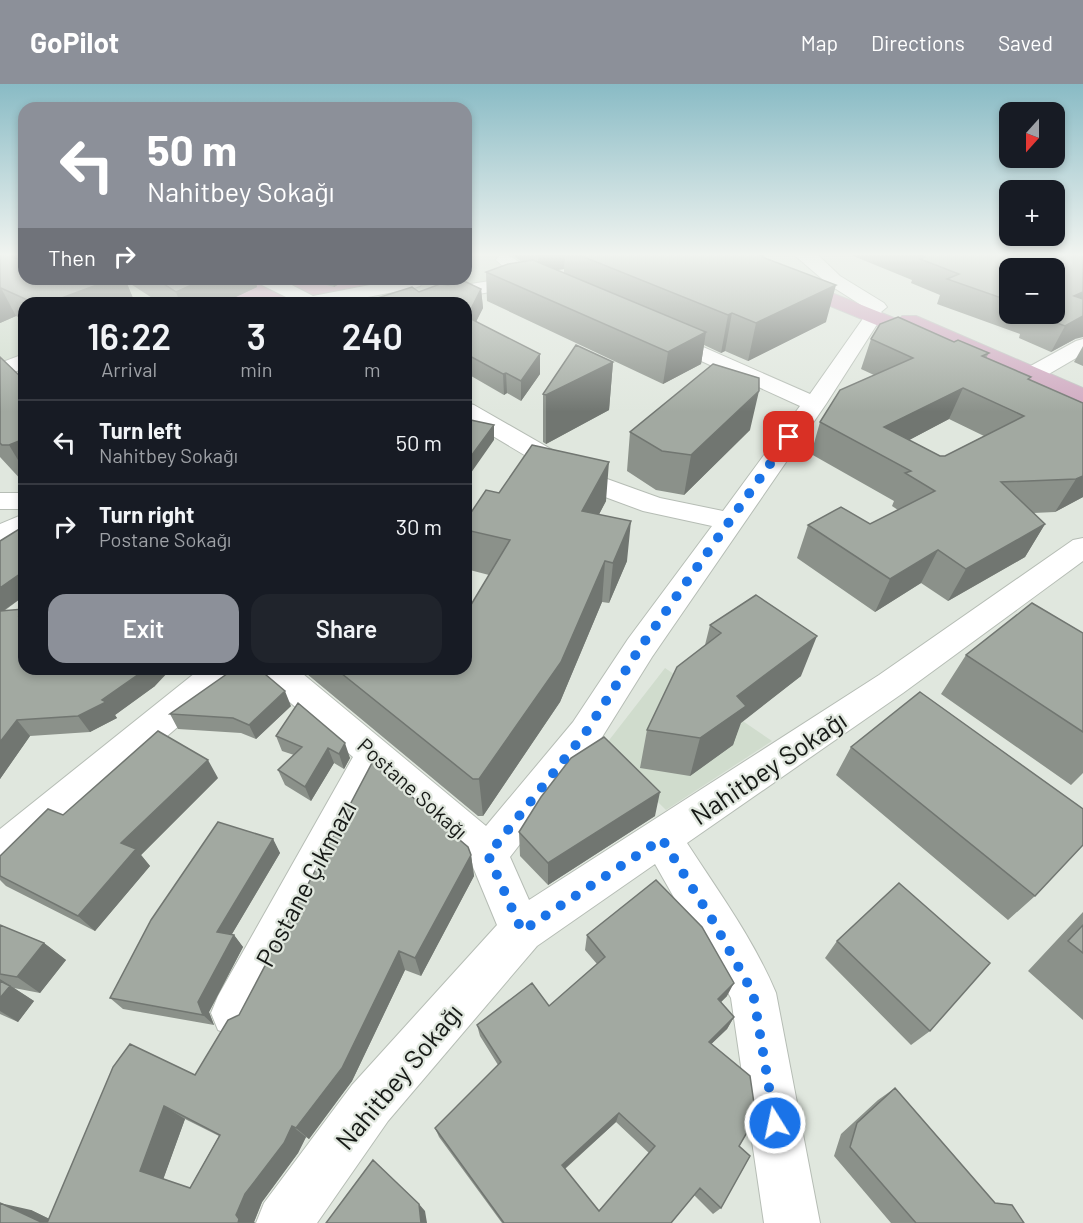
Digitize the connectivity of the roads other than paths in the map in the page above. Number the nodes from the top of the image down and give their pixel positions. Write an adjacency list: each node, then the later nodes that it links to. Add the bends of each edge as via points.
1 (863, 306): 3 (main road)
2 (869, 306): 3 (street)
3 (875, 311): 8 (main road); 10 (street)
4 (643, 327): 10 (street)
5 (1083, 345): 8 (street)
6 (18, 363): 7 (street)
7 (0, 371)
8 (1028, 377): 9 (main road); 11 (main road)
9 (1083, 396)
10 (814, 404): 15 (street)
11 (1083, 407)
12 (472, 414): 15 (street, via 587,481 653,505)
13 (0, 501): 14 (street)
14 (18, 501)
15 (729, 521): 26 (street, via 586,732)
16 (18, 526): 17 (street)
17 (0, 536)
18 (1078, 557): 21 (street, Nahitbey Sokağı)
19 (216, 675): 25 (street)
20 (281, 675): 23 (street, Postane Sokağı)
21 (891, 684): 22 (street); 24 (street, Nahitbey Sokağı)
22 (919, 705)
23 (374, 753): 26 (street, Postane Sokağı); 28 (street, Postane Çıkmazı)
24 (662, 839): 27 (street, Nahitbey Sokağı); 30 (street, via 753,993)
25 (0, 854)
26 (488, 855): 27 (street, Postane Sokağı)
27 (522, 931): 29 (street, Nahitbey Sokağı, via 370,1103)
28 (235, 1013)
29 (284, 1223)
30 (792, 1223)

